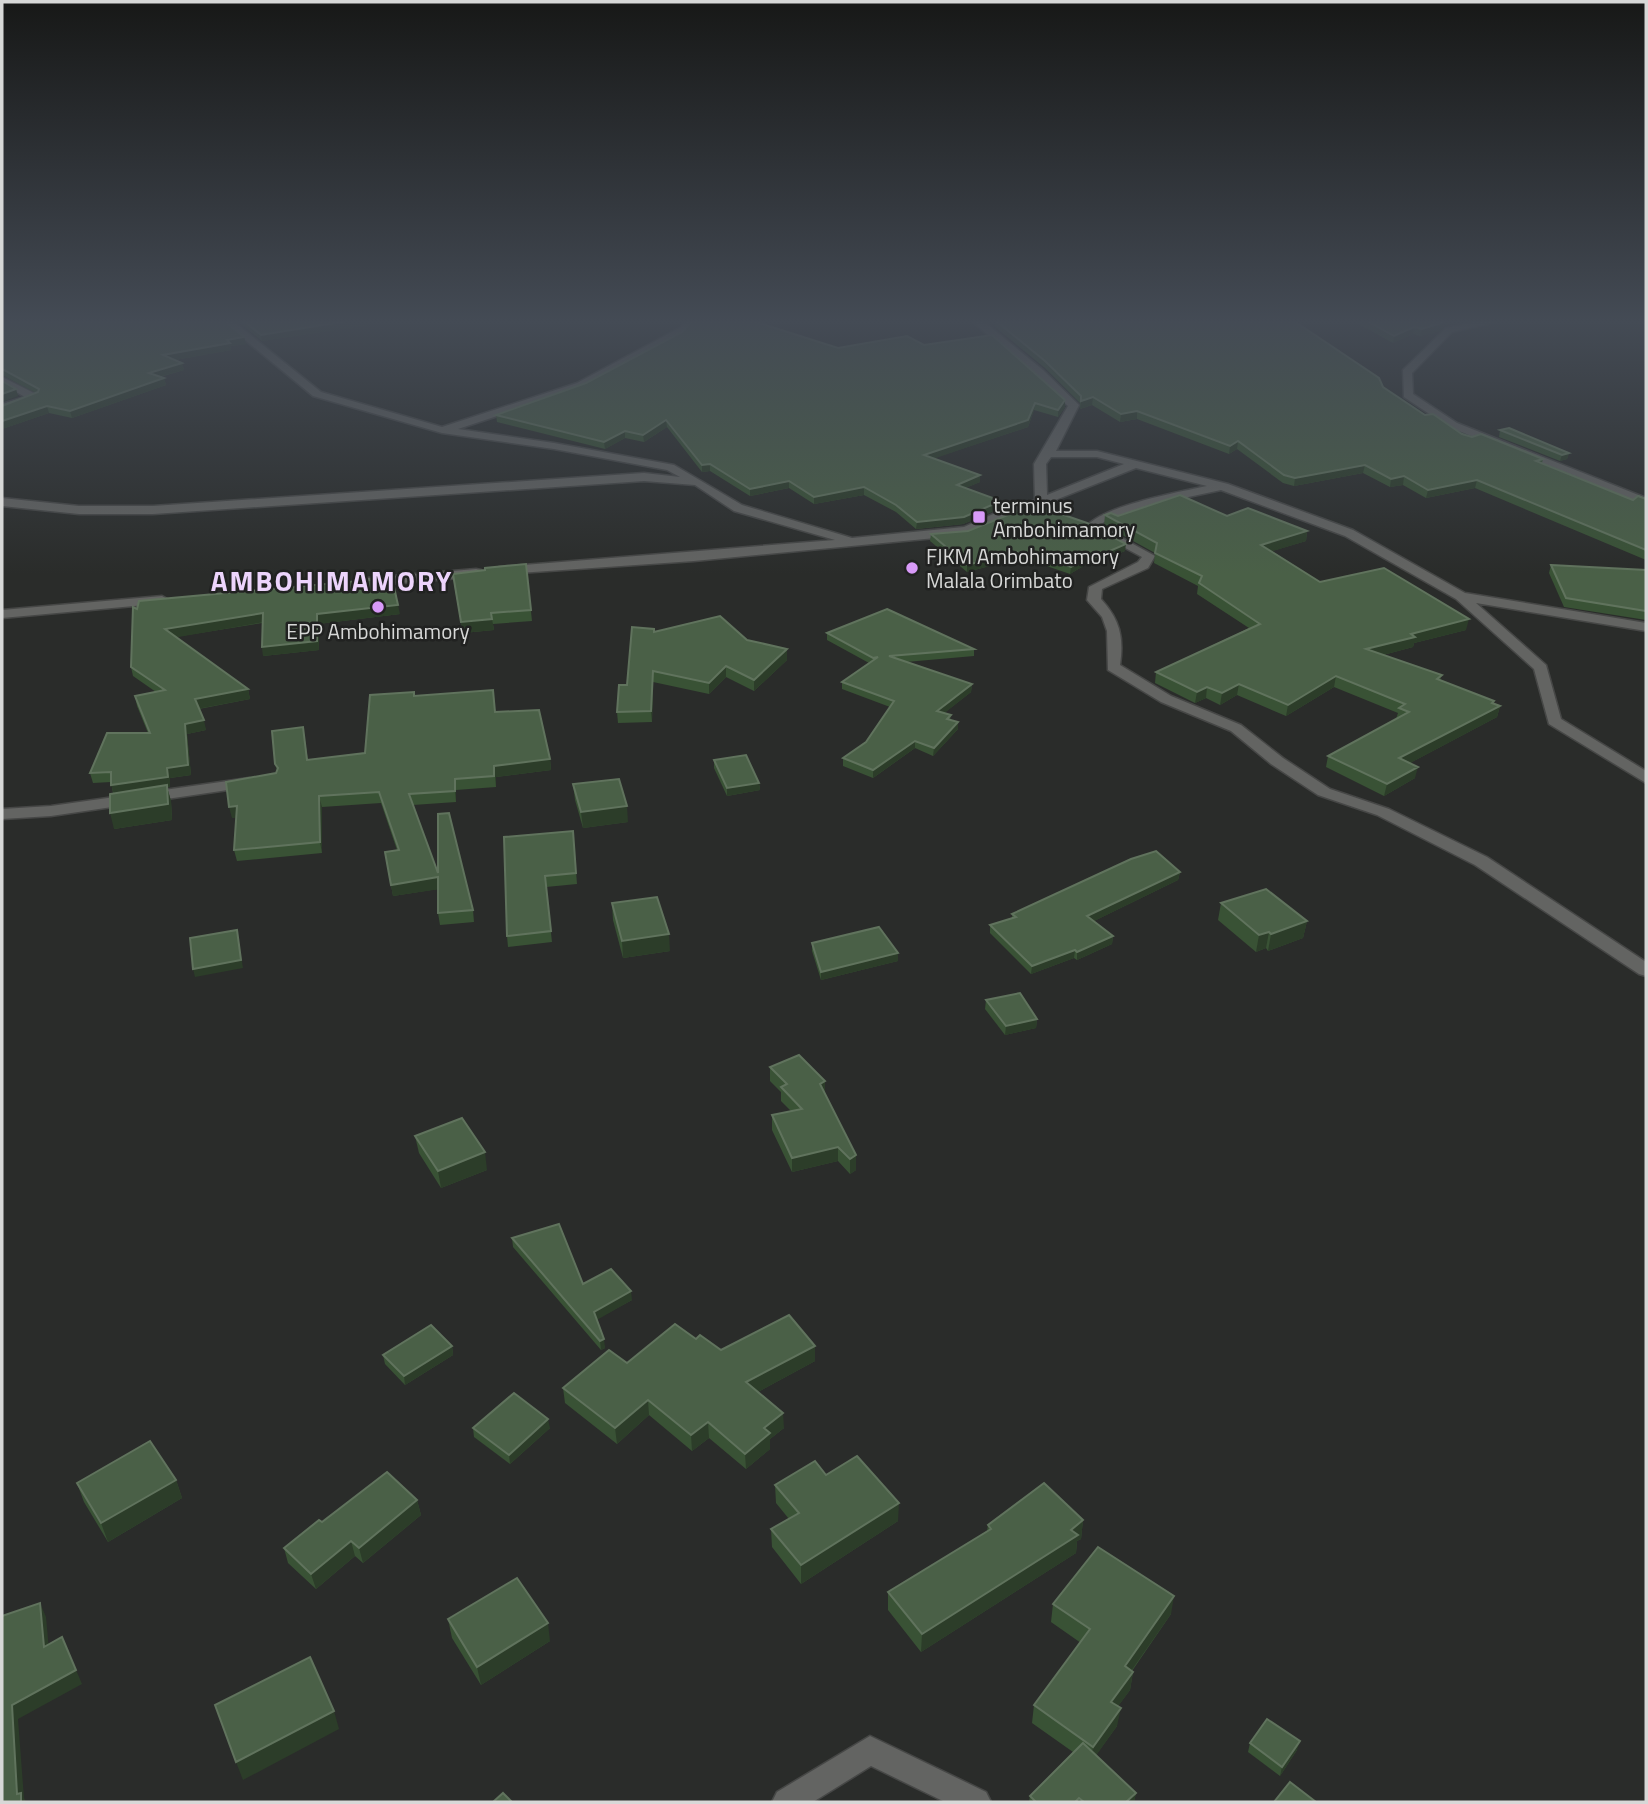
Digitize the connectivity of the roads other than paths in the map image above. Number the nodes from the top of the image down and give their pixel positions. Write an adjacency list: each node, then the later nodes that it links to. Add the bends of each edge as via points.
1 (356, 405): 5 (street)
2 (519, 405): 5 (street)
3 (1074, 405): 6 (street)
4 (1423, 405): 12 (street, via 1453,425)
5 (442, 430): 8 (street, via 670,467)
6 (1048, 454): 7 (street, via 1097,454); 11 (street, via 1040,464)
7 (1135, 464): 9 (street); 11 (street)
8 (698, 482): 10 (street, via 644,477 153,510 79,510); 13 (street, via 738,508)
9 (1224, 487): 15 (street, via 1349,533); 22 (street, via 1127,510 1100,519 1092,527 1149,556 1143,565 1096,587 1094,600 1110,617 1118,636 1113,667 1166,699 1236,729 1324,792 1383,812 1481,861)
10 (2, 502)
11 (1041, 502): 13 (street, via 967,531)
12 (1646, 502)
13 (856, 542): 14 (street)
14 (358, 583)
15 (1461, 596): 18 (street); 19 (street, via 1541,668 1554,721)
16 (180, 598): 17 (street)
17 (2, 614)
18 (1646, 627)
19 (1646, 778)
20 (270, 780): 21 (street)
21 (2, 814)
22 (1646, 970)
23 (787, 1802): 24 (street, via 870,1750)
24 (976, 1802)

